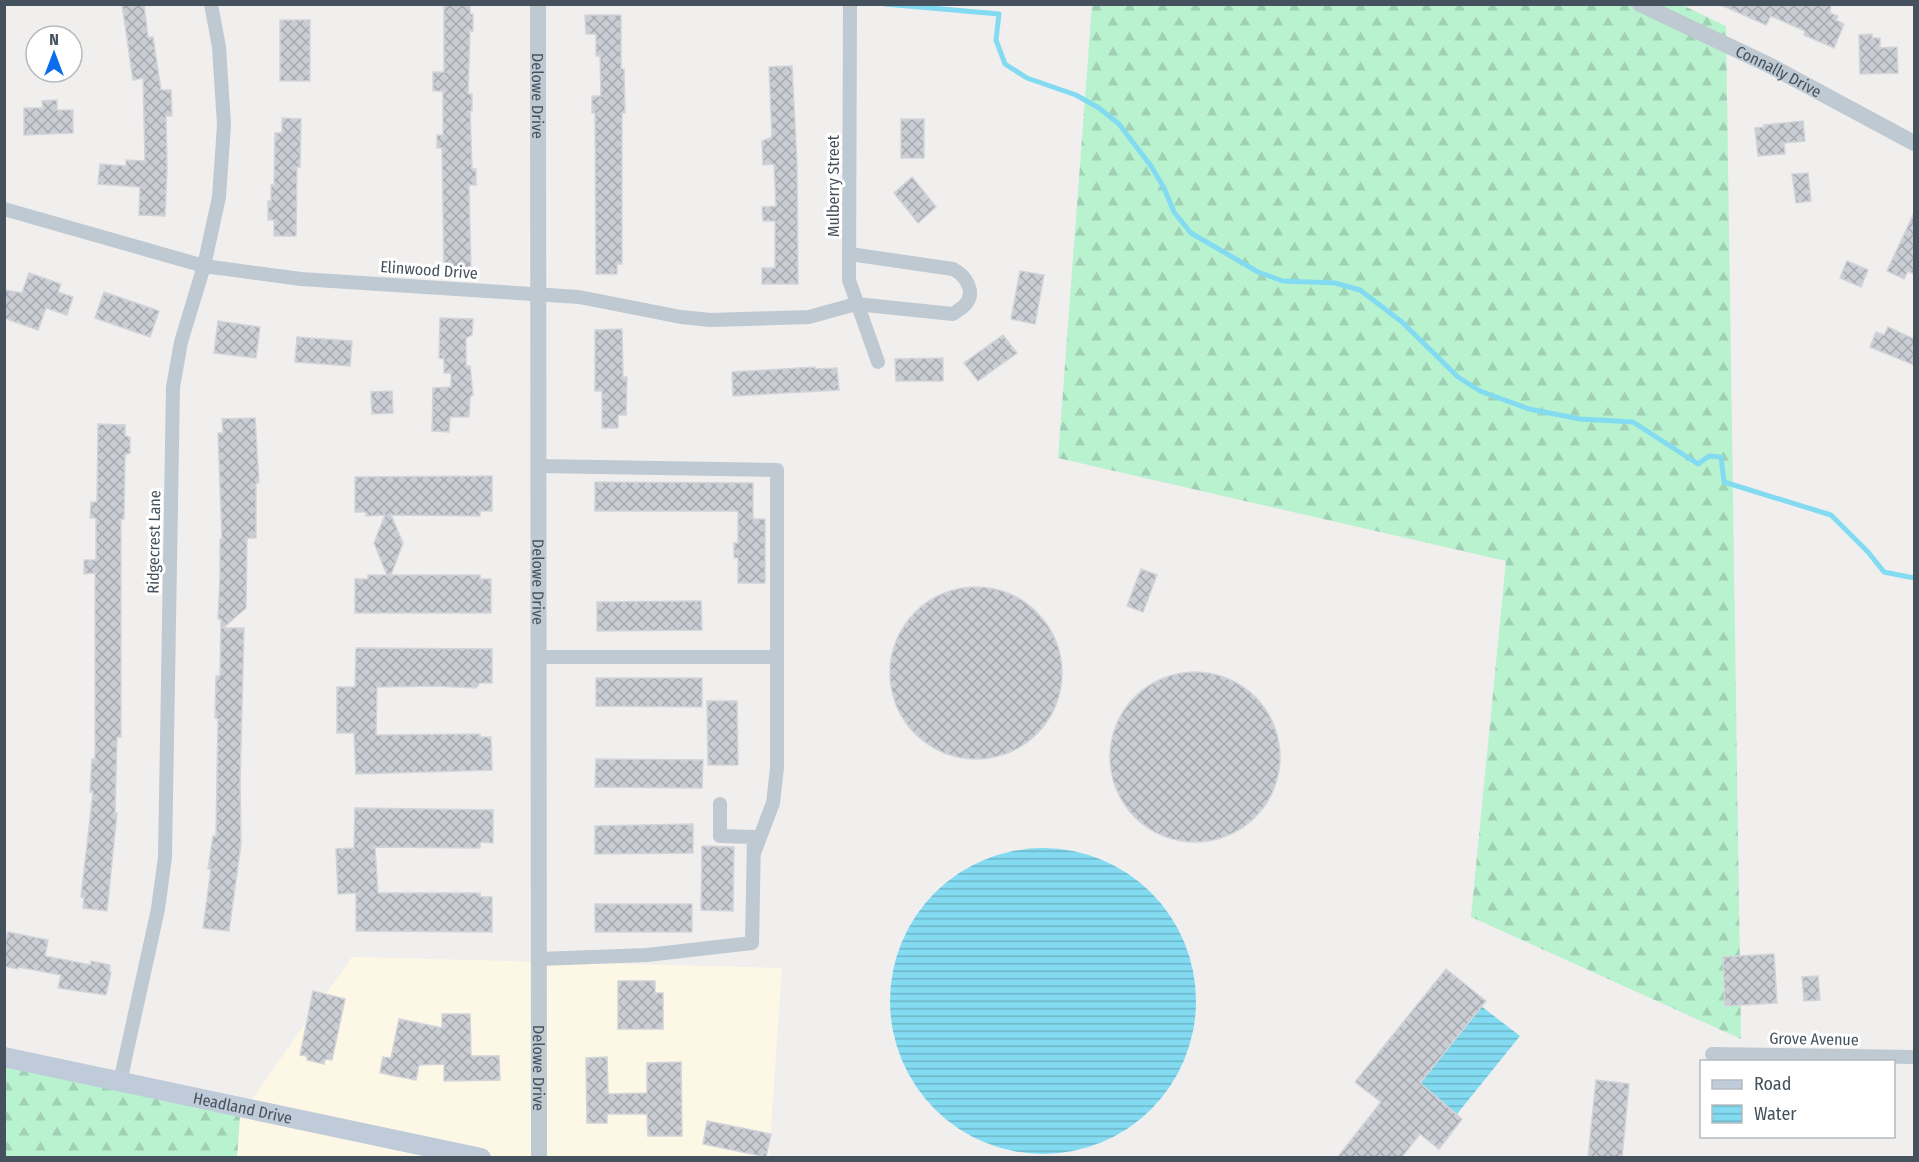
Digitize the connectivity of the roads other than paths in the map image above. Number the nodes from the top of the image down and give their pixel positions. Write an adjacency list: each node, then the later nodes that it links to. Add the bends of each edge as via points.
1 (211, 4): 8 (street, Ridgecrest Lane, via 219,48 224,125 219,197)
2 (538, 4): 9 (street, Delowe Drive)
3 (850, 4): 7 (street, Mulberry Street)
4 (1640, 4): 5 (street, Connally Drive, via 1769,66)
5 (1914, 143)
6 (4, 209): 8 (street, Elinwood Drive)
7 (850, 254): 10 (street, Mulberry Street, via 849,280); 10 (street, via 952,269 969,283 967,304 953,314)
8 (204, 266): 9 (street, Elinwood Drive, via 301,279); 21 (street, Ridgecrest Lane, via 180,342 174,387 165,857 158,909)
9 (538, 293): 10 (street, Elinwood Drive, via 711,320 809,318); 12 (street, Delowe Drive)
10 (856, 304): 11 (street, Mulberry Street)
11 (879, 363)
12 (538, 466): 13 (street, Delowe Drive); 14 (street, via 777,470)
13 (538, 657): 14 (street); 17 (street, Delowe Drive)
14 (776, 657): 16 (street, via 777,768 773,803)
15 (720, 804): 16 (street, via 720,836 754,837)
16 (754, 853): 17 (street, via 752,943 647,955)
17 (539, 959): 23 (street, Delowe Drive)
18 (1712, 1054): 20 (street, Grove Avenue)
19 (4, 1057): 21 (main road, Headland Drive)
20 (1914, 1057)
21 (120, 1082): 22 (main road, Headland Drive)
22 (481, 1158)
23 (539, 1158)

